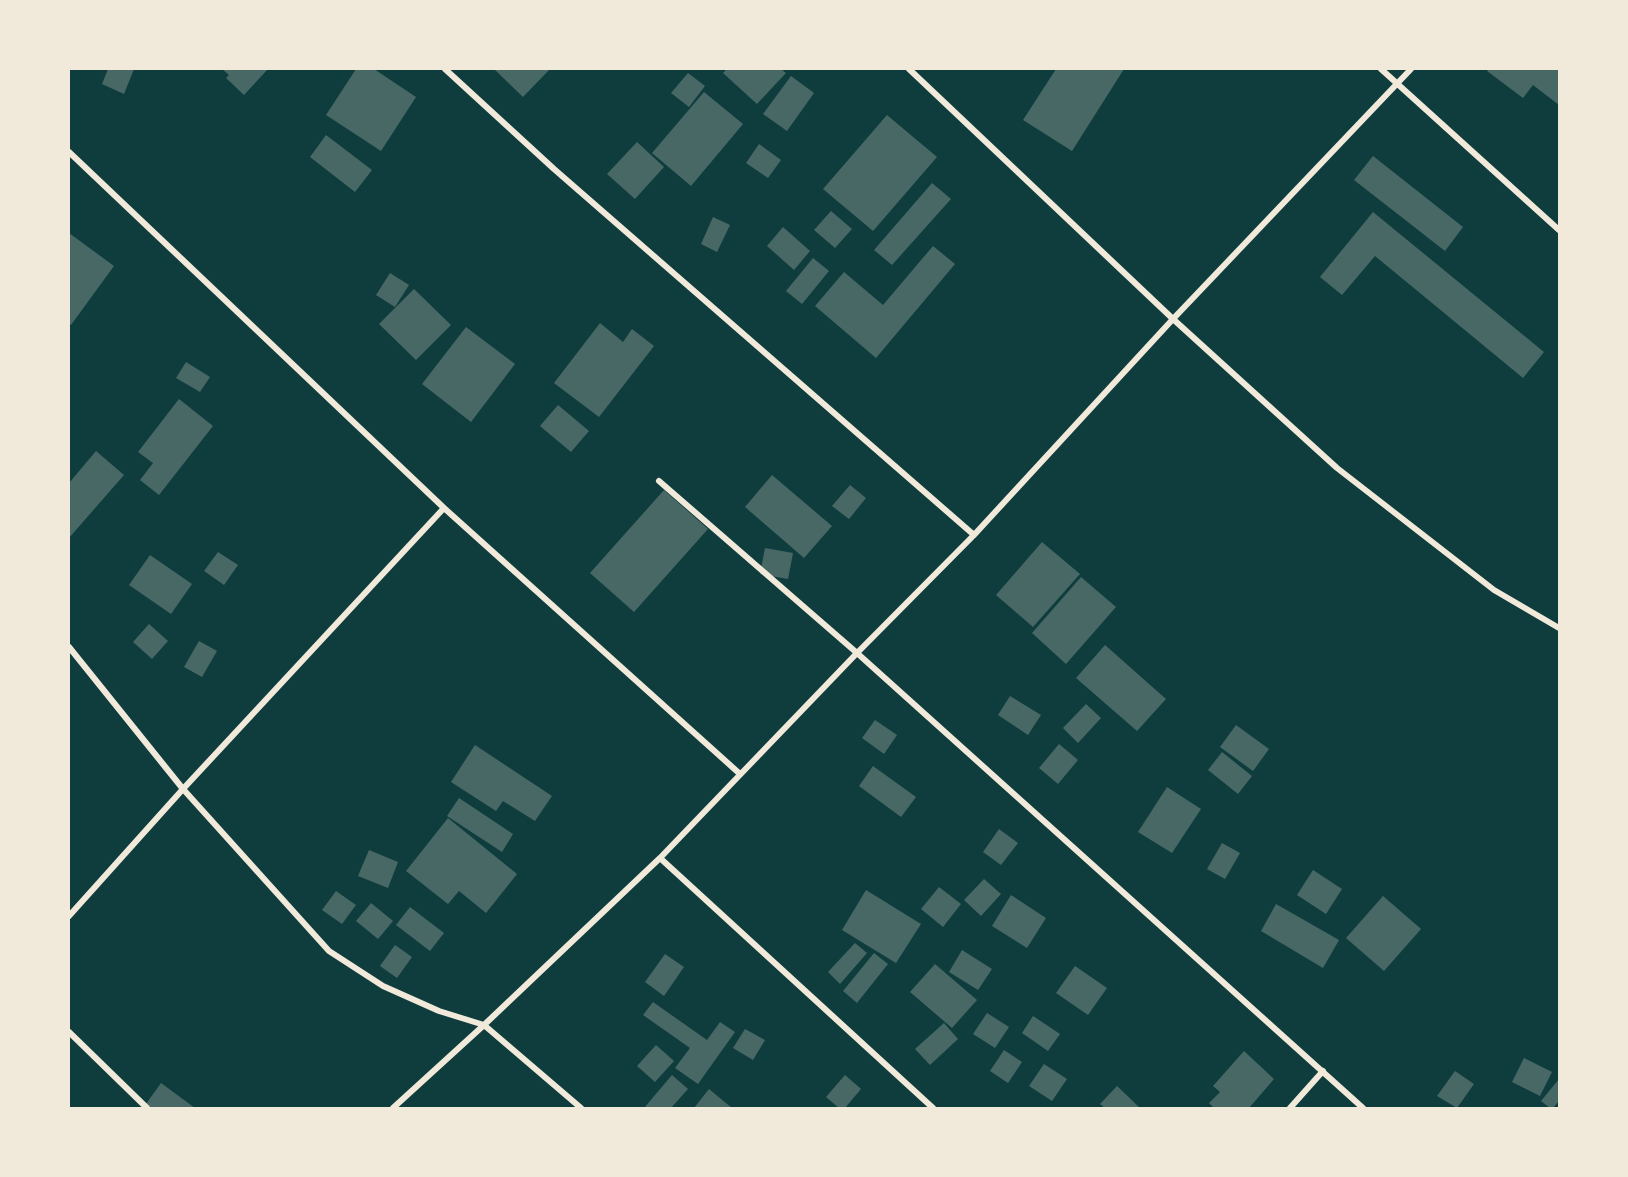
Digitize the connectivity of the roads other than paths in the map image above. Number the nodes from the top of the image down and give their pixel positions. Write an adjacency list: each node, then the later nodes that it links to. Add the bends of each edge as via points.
1 (445, 69): 12 (street)
2 (909, 69): 9 (street)
3 (1381, 69): 5 (street)
4 (1411, 69): 5 (street)
5 (1398, 84): 8 (street); 9 (street)
6 (72, 155): 7 (street); 11 (street)
7 (69, 164)
8 (1559, 230)
9 (1173, 319): 12 (street); 13 (street, via 1336,468 1494,590)
10 (659, 481): 15 (street)
11 (444, 508): 16 (street); 17 (street)
12 (974, 535): 15 (street)
13 (1559, 628)
14 (69, 647): 17 (street)
15 (857, 653): 16 (street); 22 (street)
16 (740, 774): 18 (street)
17 (183, 789): 19 (street); 20 (street, via 329,951 383,986 439,1011)
18 (660, 858): 20 (street); 26 (street)
19 (69, 916)
20 (484, 1024): 24 (street); 25 (street)
21 (69, 1032): 23 (street)
22 (1323, 1071): 27 (street); 28 (street)
23 (147, 1108)
24 (393, 1108)
25 (581, 1108)
26 (933, 1108)
27 (1290, 1108)
28 (1363, 1108)

